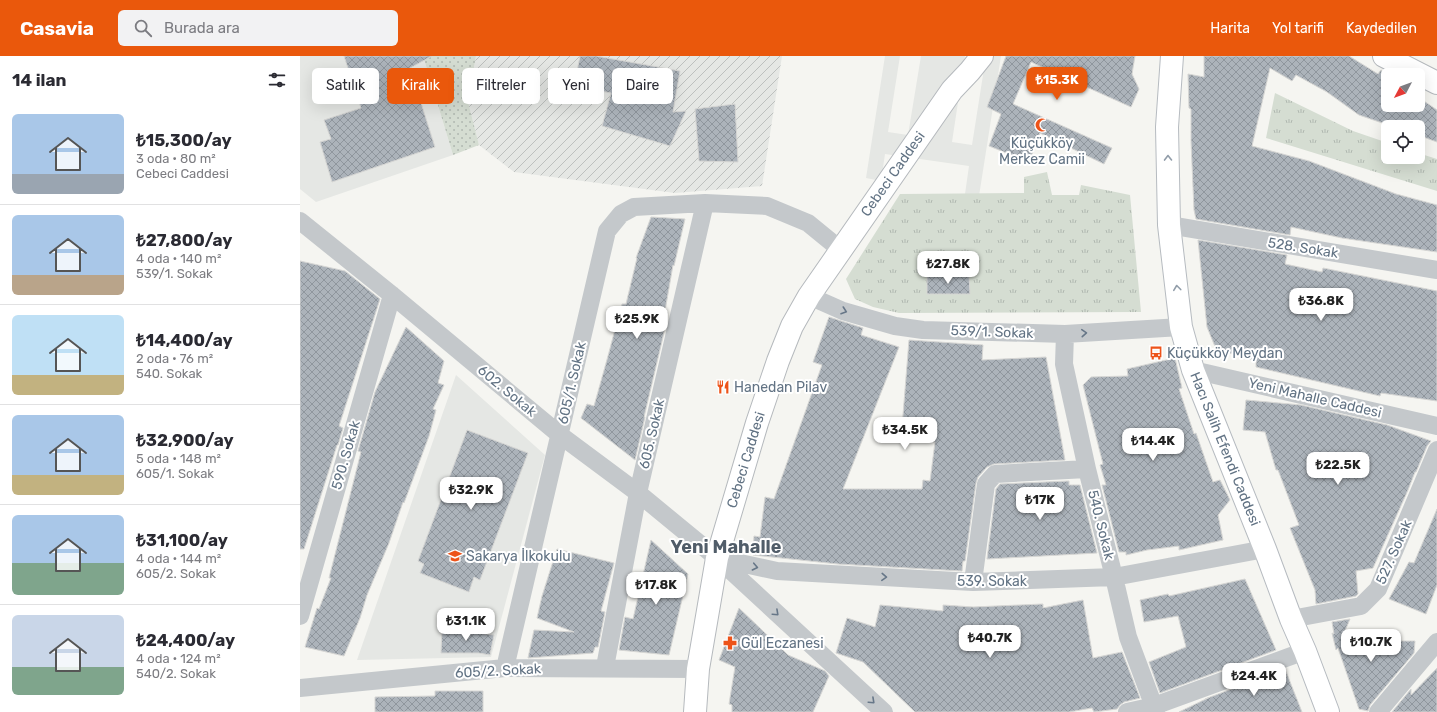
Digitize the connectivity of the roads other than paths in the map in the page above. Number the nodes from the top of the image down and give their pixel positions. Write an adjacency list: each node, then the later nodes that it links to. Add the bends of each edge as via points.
1 (965, 56): 6 (main road, Cebeci Caddesi)
2 (982, 56): 6 (main road, Cebeci Caddesi)
3 (1172, 56): 9 (main road, Hacı Salih Efendi Caddesi, one-way to 3, via 1167,127)
4 (1384, 56): 5 (main road)
5 (1437, 83)
6 (952, 90): 10 (main road, Cebeci Caddesi)
7 (705, 203): 10 (street, 605/1. Sokak, via 767,206 808,223); 18 (street, 605/1. Sokak, via 634,207 620,214 607,231); 21 (street, 605. Sokak)
8 (300, 221): 12 (street, 602. Sokak)
9 (1169, 225): 11 (street, 528. Sokak); 14 (main road, Hacı Salih Efendi Caddesi, one-way to 9)
10 (841, 250): 13 (main road, Cebeci Caddesi)
11 (1437, 270)
12 (392, 295): 18 (street, 602. Sokak); 26 (street, 590. Sokak)
13 (809, 296): 15 (street, 539/1. Sokak, one-way to 15, via 843,311 895,326 923,330); 23 (main road, Cebeci Caddesi, via 792,326 775,368)
14 (1181, 326): 15 (street, 539/1. Sokak, one-way to 14); 16 (main road, Hacı Salih Efendi Caddesi)
15 (1065, 334): 20 (street, 540. Sokak, via 1064,364)
16 (1193, 370): 17 (street, Yeni Mahalle Caddesi); 22 (main road, Hacı Salih Efendi Caddesi)
17 (1437, 426)
18 (560, 435): 21 (street, 602. Sokak); 31 (street, 605/1. Sokak)
19 (1437, 450): 27 (street, 527. Sokak, via 1378,589 1361,606)
20 (1087, 469): 24 (street, 540. Sokak); 25 (street, via 995,474 986,484)
21 (638, 493): 23 (street, 602. Sokak); 30 (street, 605. Sokak)
22 (1265, 549): 24 (street, 539. Sokak); 27 (main road, Hacı Salih Efendi Caddesi)
23 (717, 558): 25 (street, 539. Sokak, one-way to 25, via 777,571); 32 (main road, Cebeci Caddesi); 36 (street, 602. Sokak, one-way to 36)
24 (1114, 577): 25 (street, 539. Sokak); 34 (street, 540. Sokak, via 1128,637)
25 (974, 582)
26 (300, 616)
27 (1291, 619): 29 (main road, Hacı Salih Efendi Caddesi)
28 (1437, 642): 39 (street)
29 (1305, 651): 34 (street); 38 (main road, Hacı Salih Efendi Caddesi)
30 (605, 667): 31 (street, 605/2. Sokak); 32 (street, 605/2. Sokak)
31 (505, 668): 33 (street, 605/2. Sokak)
32 (698, 669): 35 (main road, Cebeci Caddesi)
33 (300, 688)
34 (1155, 709): 37 (street)
35 (694, 712)
36 (884, 712)
37 (1127, 712)
38 (1328, 712)
39 (1378, 712)

